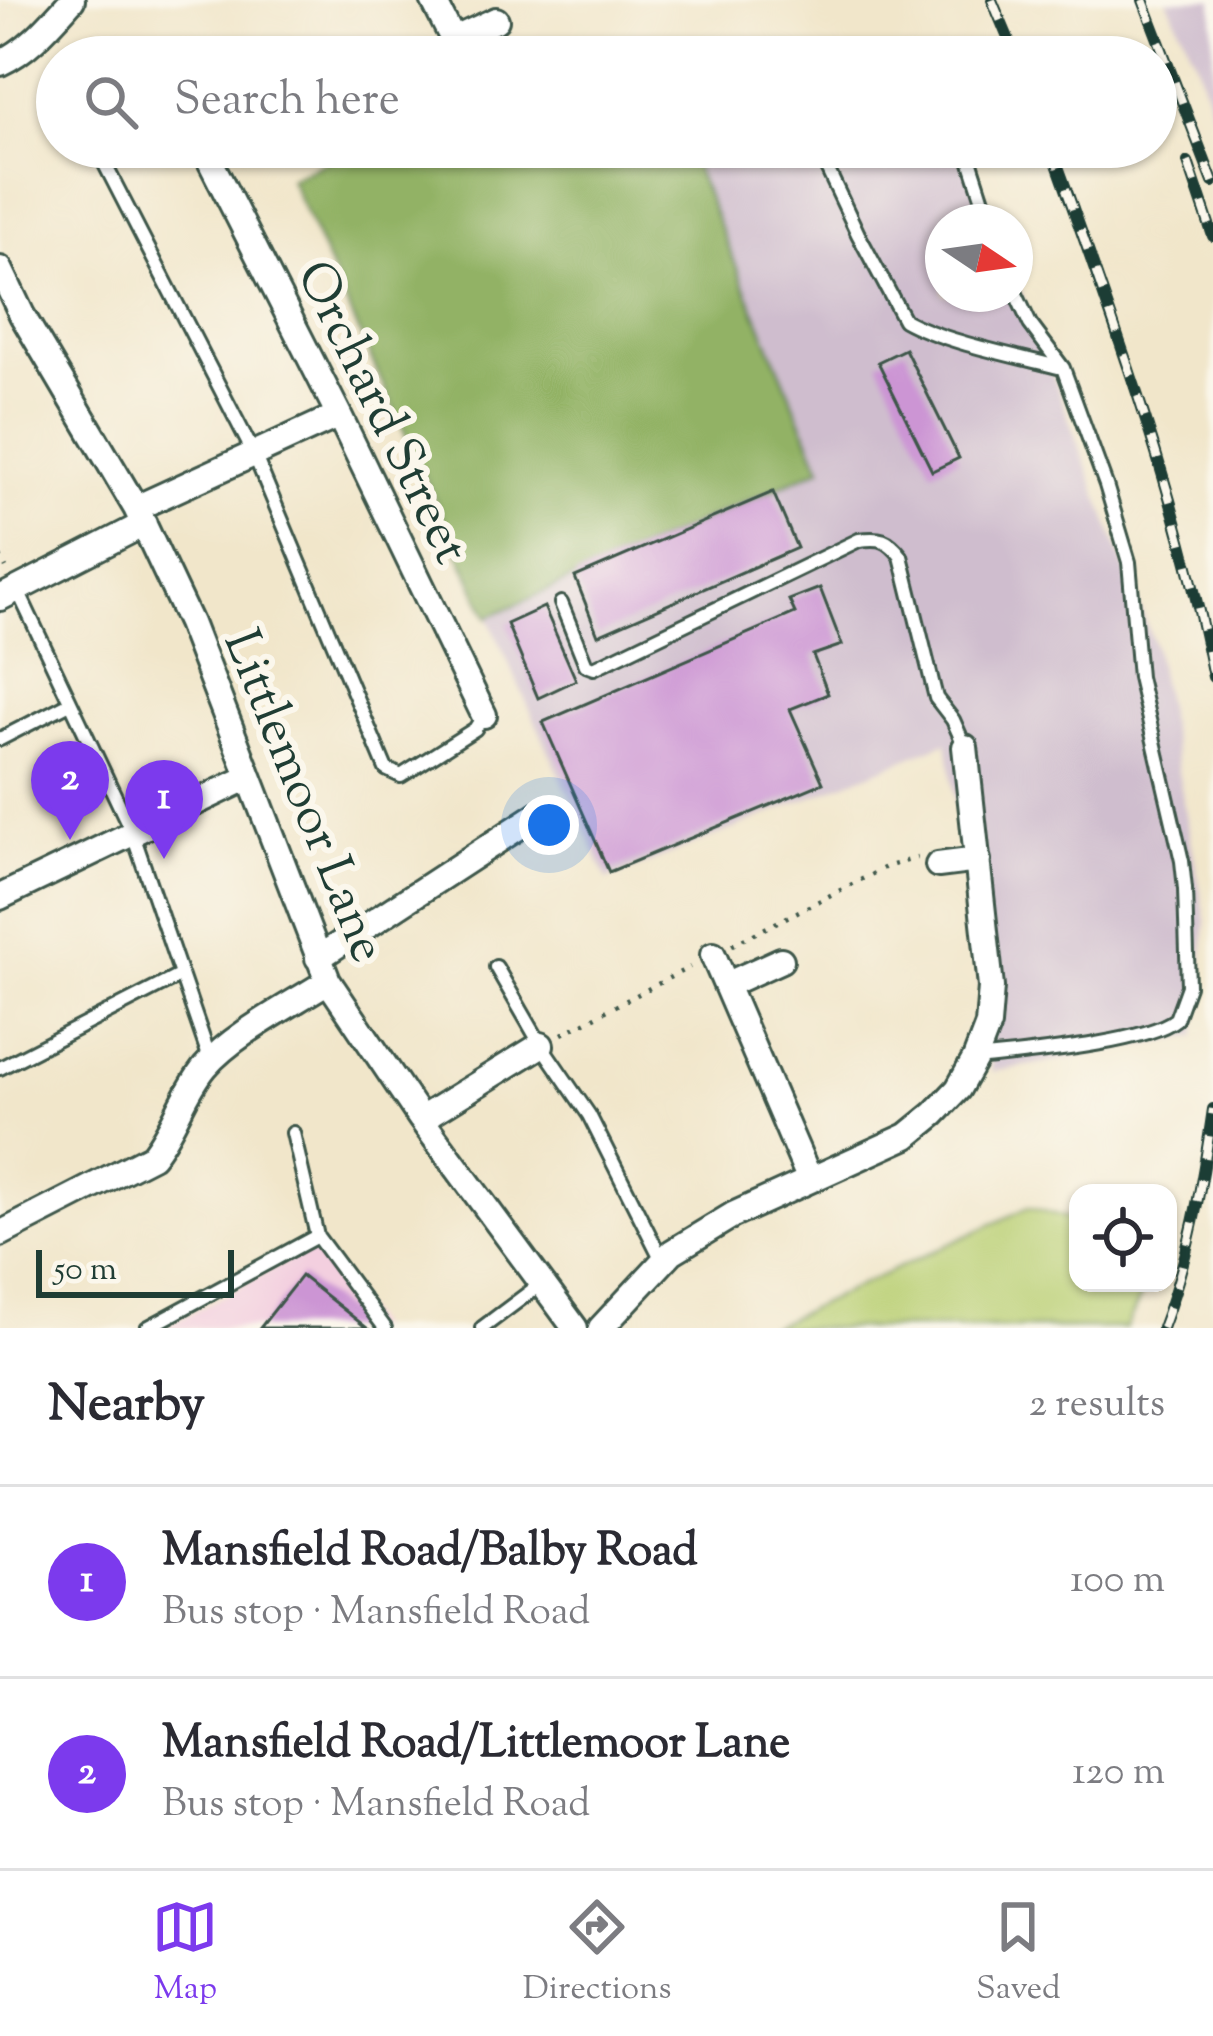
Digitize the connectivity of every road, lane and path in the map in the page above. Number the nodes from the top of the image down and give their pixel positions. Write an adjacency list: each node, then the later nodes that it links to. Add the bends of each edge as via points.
1 (72, 0): 4 (street)
2 (433, 0): 5 (street)
3 (496, 20): 6 (street)
4 (38, 36)
5 (451, 36)
6 (474, 36)
7 (36, 37): 8 (street)
8 (0, 63)
9 (107, 168): 18 (lane)
10 (214, 168): 17 (street, Orchard Street)
11 (827, 168): 16 (lane, via 904,320)
12 (973, 168): 13 (lane)
13 (984, 204)
14 (0, 269): 19 (street, Littlemoor Lane)
15 (1024, 312): 16 (lane)
16 (1063, 368): 39 (lane, via 1130,562 1139,677 1182,861 1188,986 1176,1019 1157,1029)
17 (339, 415): 18 (street); 23 (street, Orchard Street)
18 (254, 454): 19 (street); 23 (lane, via 386,769 401,776 476,729)
19 (140, 516): 20 (street); 26 (street, Littlemoor Lane)
20 (8, 594): 22 (lane)
21 (561, 603): 25 (lane, via 594,668 859,540 891,542 937,698)
22 (70, 703): 24 (lane); 28 (lane)
23 (484, 715)
24 (0, 739)
25 (965, 747): 29 (street)
26 (249, 776): 28 (street); 35 (street, Littlemoor Lane)
27 (540, 813): 35 (street)
28 (131, 832): 31 (street); 36 (lane)
29 (978, 860): 30 (street); 39 (street, via 991,987)
30 (938, 865)
31 (0, 897)
32 (713, 955): 37 (street)
33 (782, 960): 37 (street)
34 (496, 968): 38 (lane)
35 (323, 969): 40 (street); 42 (street, Littlemoor Lane)
36 (181, 975): 40 (lane); 41 (lane)
37 (726, 986): 44 (street)
38 (541, 1045): 42 (street); 47 (lane, via 589,1115)
39 (975, 1059): 44 (street, via 958,1089 907,1136)
40 (211, 1061): 45 (street, via 152,1156)
41 (0, 1068)
42 (421, 1119): 48 (street, Littlemoor Lane)
43 (293, 1133): 46 (lane)
44 (810, 1180): 47 (street, via 733,1215)
45 (0, 1234)
46 (316, 1236): 49 (lane); 50 (lane)
47 (663, 1262): 53 (street)
48 (542, 1283): 51 (lane); 52 (street, Littlemoor Lane)
49 (147, 1328)
50 (385, 1328)
51 (482, 1328)
52 (575, 1328)
53 (601, 1328)

